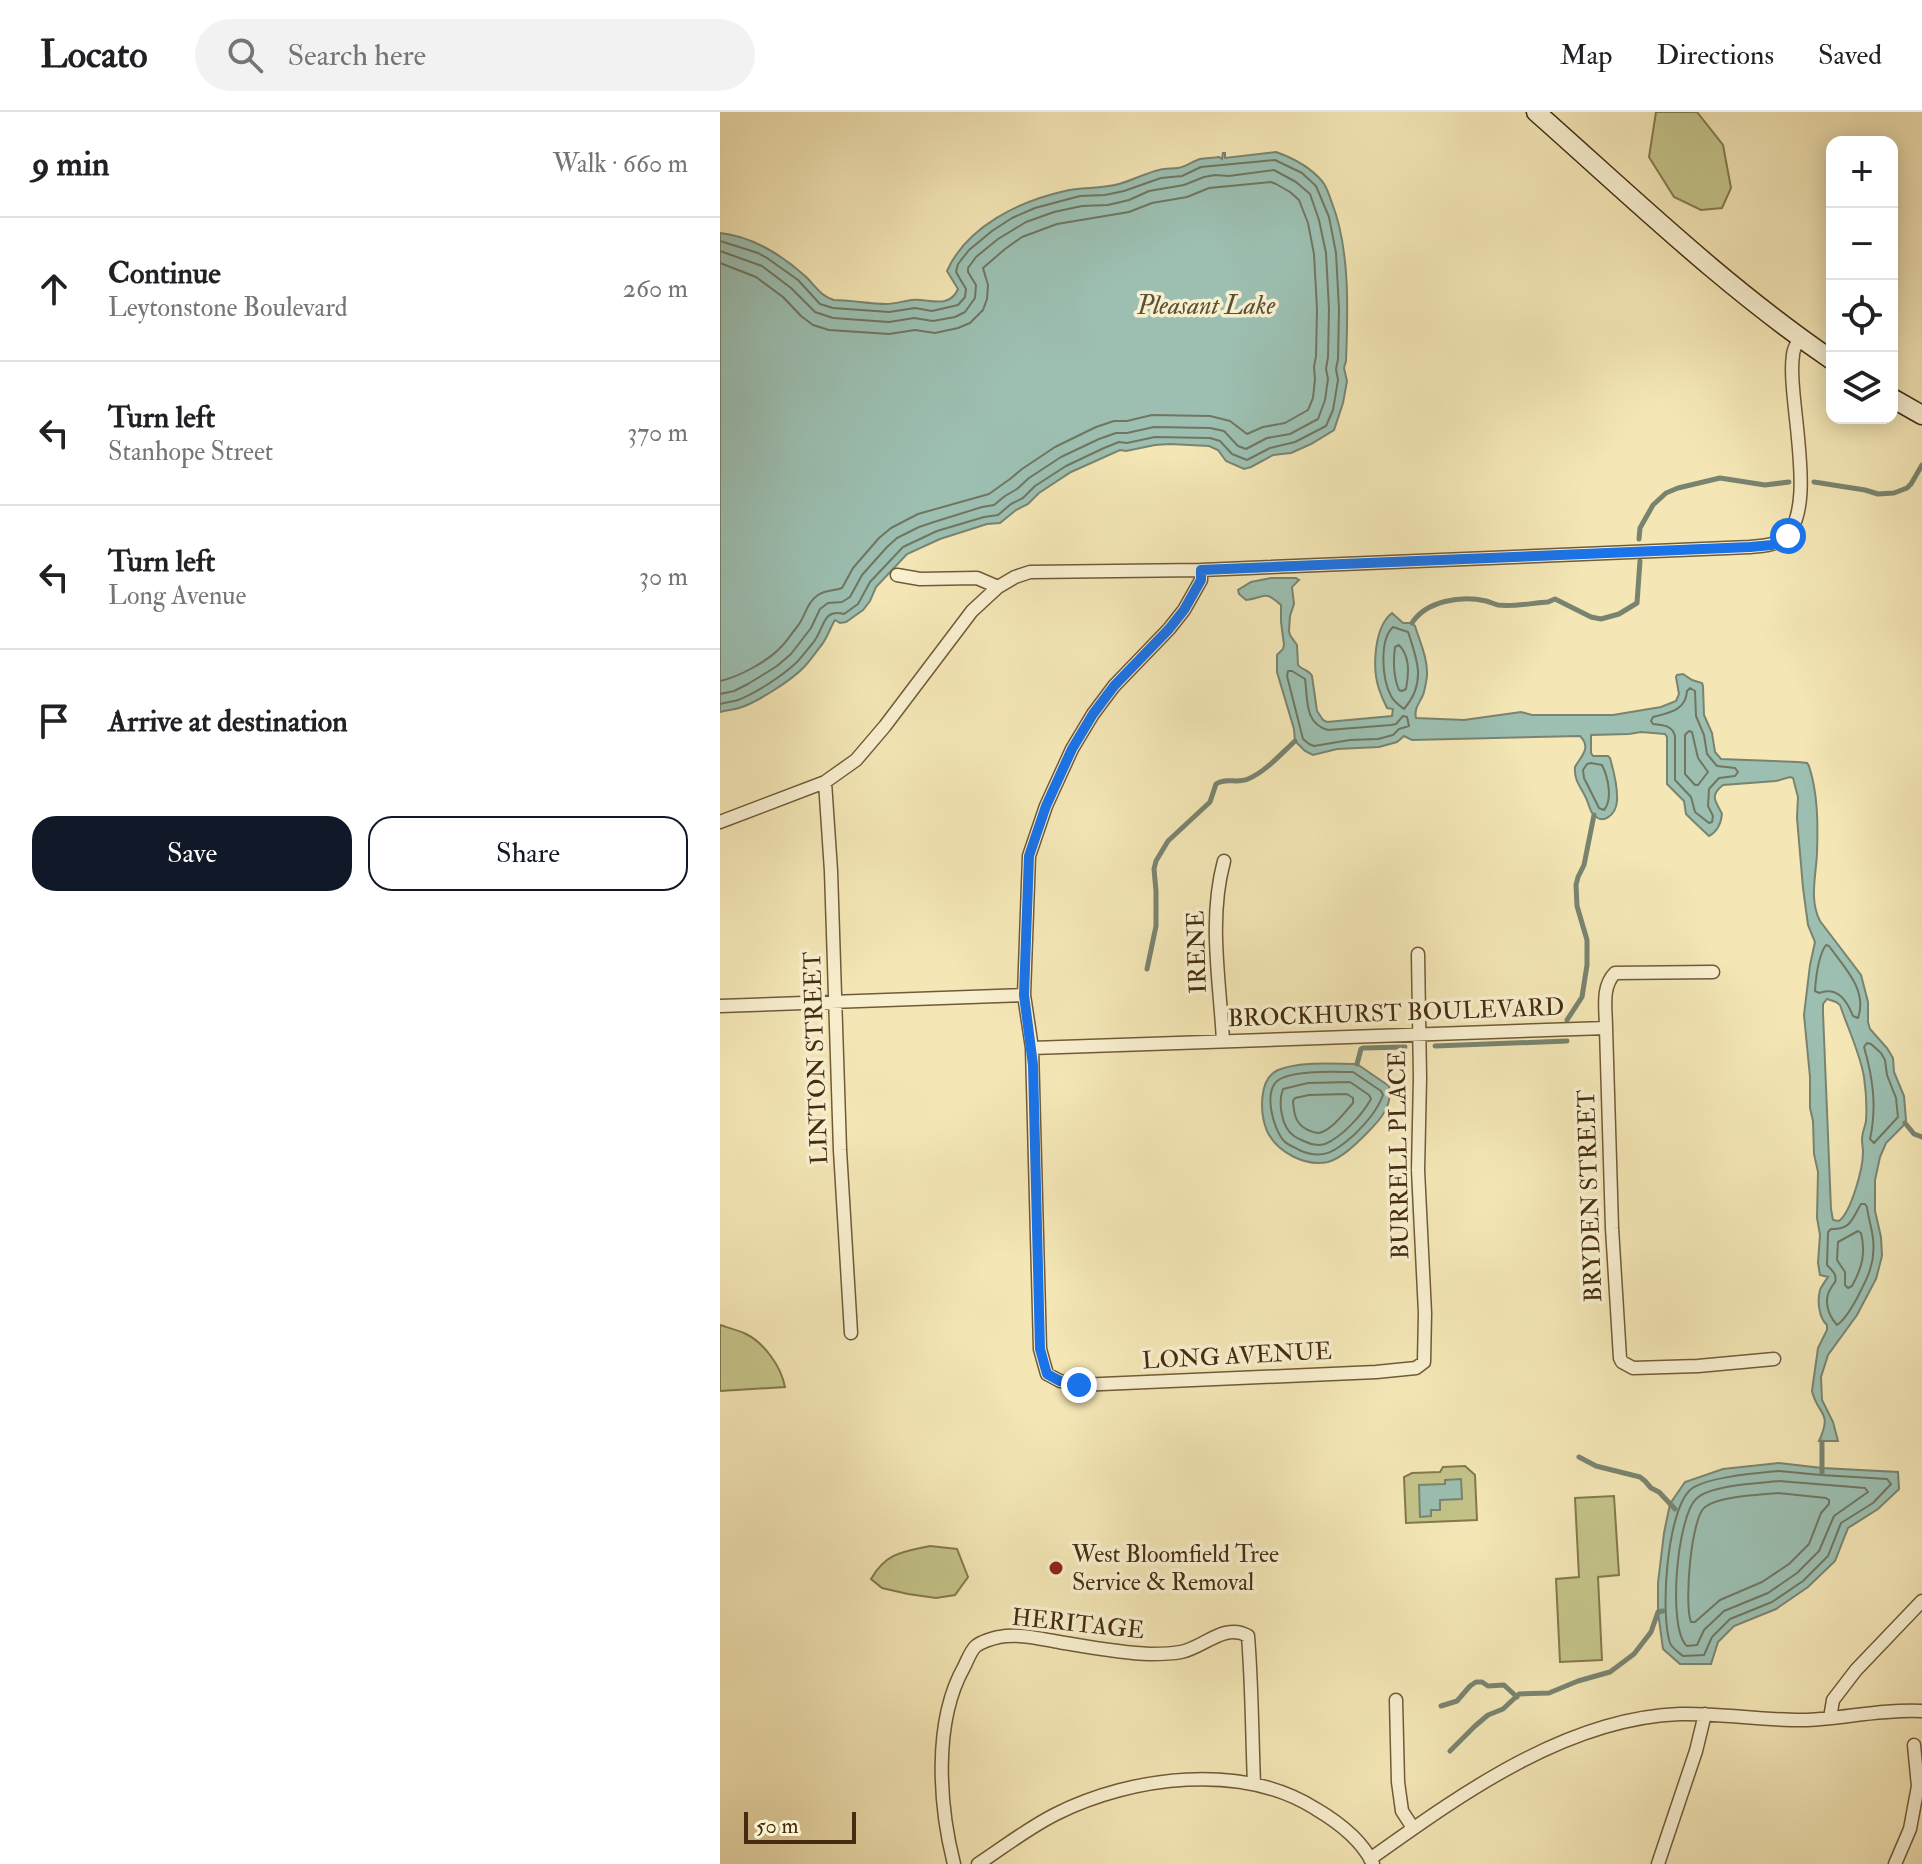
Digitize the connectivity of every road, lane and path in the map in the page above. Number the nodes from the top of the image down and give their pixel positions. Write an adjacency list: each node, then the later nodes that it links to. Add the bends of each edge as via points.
1 (1536, 112): 2 (street, via 1713,270)
2 (1800, 338): 3 (street); 6 (street, via 1793,354 1800,510 1788,536 1772,545)
3 (1826, 356)
4 (1898, 401): 5 (street)
5 (1922, 415)
6 (1201, 570): 8 (street, via 1030,572); 14 (street, via 1184,610 1093,714 1046,806 1029,856)
7 (897, 575): 8 (street, via 977,578)
8 (998, 587): 9 (street, via 972,611 856,760)
9 (825, 782): 10 (street); 15 (street, LINTON STREET)
10 (720, 822)
11 (1224, 861): 19 (street, IRENE, via 1216,913)
12 (1418, 954): 18 (street, BURRELL PLACE)
13 (1713, 972): 17 (street, via 1615,973 1605,989)
14 (1024, 995): 15 (street); 20 (street)
15 (835, 1001): 16 (street); 21 (street, LINTON STREET)
16 (720, 1006)
17 (1606, 1028): 18 (street, BROCKHURST BOULEVARD); 23 (street, BRYDEN STREET, via 1622,1362 1633,1368)
18 (1419, 1033): 19 (street, BROCKHURST BOULEVARD); 22 (street, BURRELL PLACE)
19 (1223, 1041): 20 (street, BROCKHURST BOULEVARD)
20 (1032, 1048): 22 (street, LONG AVENUE, via 1040,1349 1047,1374 1079,1385 1361,1373 1416,1368)
21 (851, 1333)
22 (1426, 1356)
23 (1774, 1359)
24 (1922, 1601): 28 (street, via 1840,1690)
25 (1396, 1700): 31 (street, via 1398,1782 1402,1811)
26 (1922, 1711): 28 (street)
27 (1705, 1714): 28 (street); 31 (street, via 1633,1721 1556,1743); 35 (street)
28 (1830, 1718)
29 (1914, 1745): 36 (street, via 1918,1786 1910,1829)
30 (1254, 1784): 32 (street, via 1300,1798 1331,1818); 33 (street, HERITAGE, via 1248,1636 1241,1631 1183,1652 1151,1654 1000,1637 976,1646 948,1706 943,1798); 34 (street, via 1200,1779 1131,1788 1058,1813)
31 (1413, 1828): 32 (street)
32 (1372, 1861)
33 (954, 1864)
34 (978, 1864)
35 (1658, 1864)
36 (1895, 1864)

